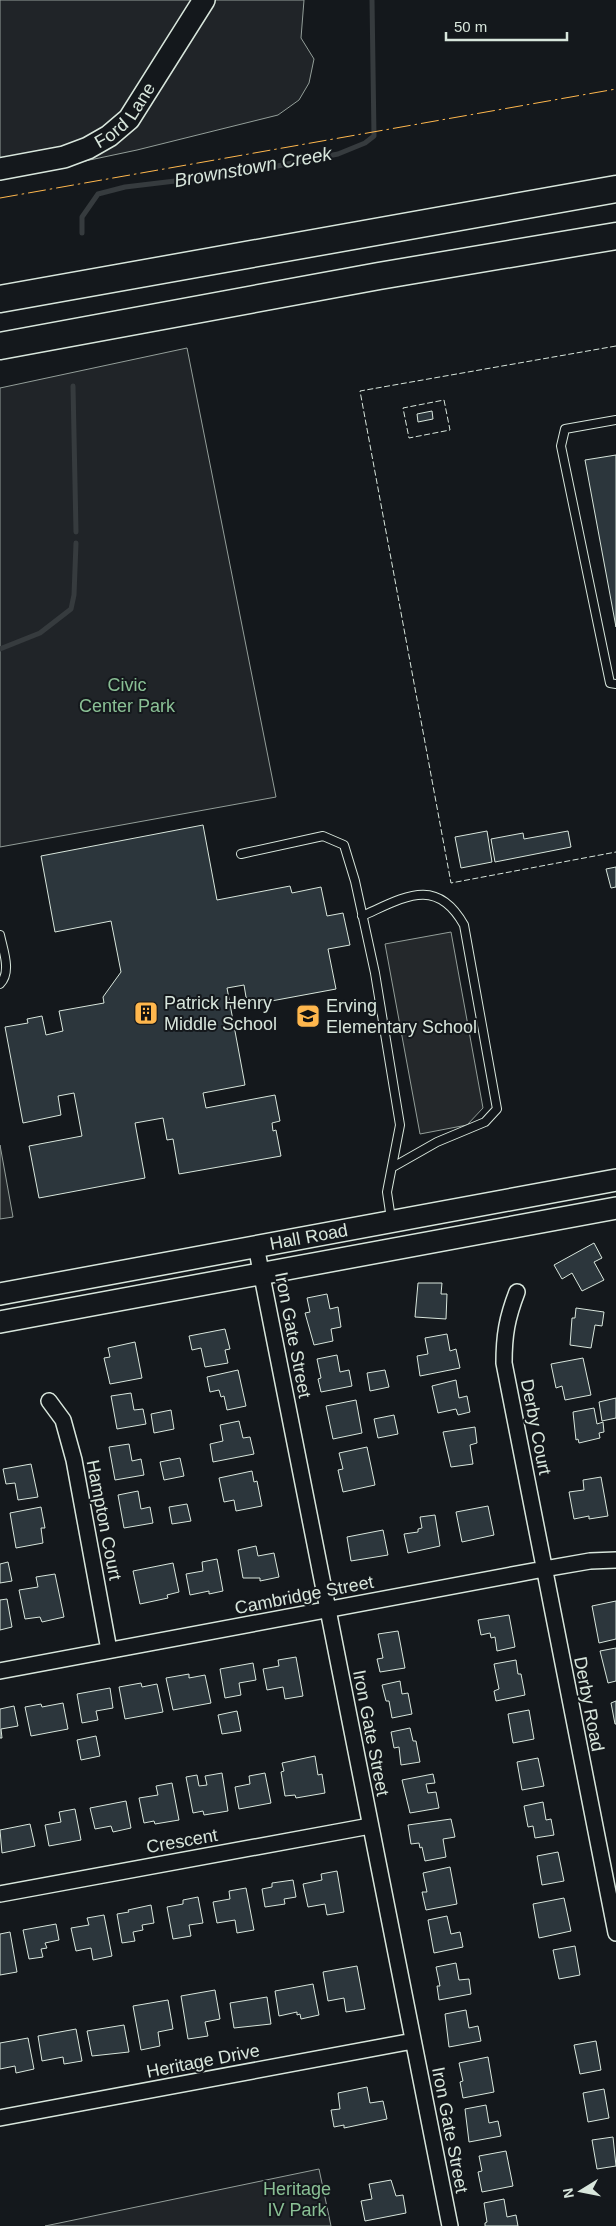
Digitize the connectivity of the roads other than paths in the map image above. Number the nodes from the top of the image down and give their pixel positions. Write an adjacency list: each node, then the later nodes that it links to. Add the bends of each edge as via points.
1 (204, 0): 2 (street, Ford Lane, via 129,118 109,136 64,157)
2 (0, 168)
3 (616, 190): 5 (highway)
4 (616, 236): 6 (highway)
5 (0, 299)
6 (0, 346)
7 (616, 420): 8 (lane, via 565,429 561,446 610,683)
8 (616, 684)
9 (241, 854): 10 (lane, via 324,836 344,845)
10 (362, 916): 13 (lane, via 375,973 400,1125); 13 (lane, via 408,895 429,894 455,909 464,925 497,1109 485,1122 437,1142)
11 (0, 935): 12 (lane, via 7,970)
12 (0, 984)
13 (393, 1168): 16 (lane, via 387,1192)
14 (616, 1180): 16 (street, Hall Road)
15 (616, 1208): 18 (street, Hall Road)
16 (392, 1221): 17 (street, Hall Road); 18 (street)
17 (256, 1246): 19 (street, Iron Gate Street); 21 (street, Hall Road)
18 (397, 1248): 19 (street, Hall Road)
19 (261, 1273): 22 (street, Hall Road); 26 (street, Iron Gate Street)
20 (517, 1292): 25 (street, Derby Court, via 504,1334 504,1363)
21 (0, 1294)
22 (0, 1322)
23 (49, 1401): 27 (street, Hampton Court, via 63,1420 74,1460)
24 (616, 1560): 25 (street, Cambridge Street)
25 (544, 1569): 26 (street, Cambridge Street); 31 (street, Derby Road)
26 (328, 1610): 27 (street, Cambridge Street); 29 (street, Iron Gate Street)
27 (109, 1650): 28 (street, Cambridge Street)
28 (0, 1670)
29 (370, 1826): 30 (street, Crescent); 32 (street, Iron Gate Street)
30 (0, 1894)
31 (616, 1933)
32 (413, 2041): 33 (street, Heritage Drive); 34 (street, Iron Gate Street)
33 (0, 2118)
34 (450, 2226)

